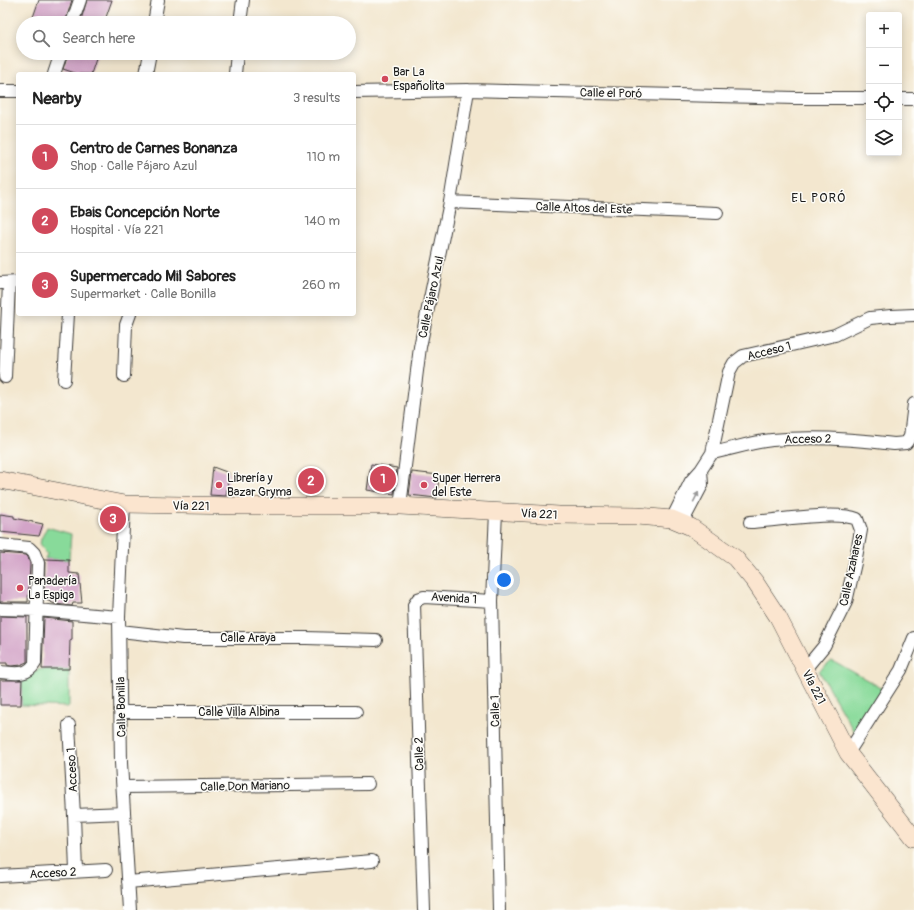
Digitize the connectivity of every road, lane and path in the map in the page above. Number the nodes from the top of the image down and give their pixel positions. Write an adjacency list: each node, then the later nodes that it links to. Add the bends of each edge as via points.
1 (80, 0): 4 (street)
2 (158, 0): 5 (street)
3 (242, 0): 6 (street)
4 (74, 16)
5 (155, 16)
6 (241, 16)
7 (59, 60): 10 (street)
8 (149, 60): 11 (street)
9 (236, 60): 12 (street)
10 (55, 72)
11 (146, 72)
12 (235, 72)
13 (468, 90): 16 (street, Calle el Poró); 17 (street, Calle el Poró); 20 (street, Calle Pájaro Azul)
14 (0, 91): 15 (street)
15 (16, 92)
16 (356, 92)
17 (866, 98)
18 (902, 99): 19 (street)
19 (914, 99)
20 (450, 202): 21 (street, Calle Altos del Este); 33 (street, Calle Pájaro Azul, via 420,347)
21 (718, 213)
22 (9, 283): 27 (street)
23 (914, 315): 30 (street, Acceso 1, via 870,318 835,335 743,356 734,363 729,372)
24 (68, 316): 28 (street)
25 (129, 316): 26 (street, via 126,325)
26 (124, 376)
27 (5, 377)
28 (64, 380)
29 (914, 404): 30 (street, Acceso 2, via 910,438 906,443 822,438 787,439 770,440)
30 (712, 453): 35 (street, Acceso 1, via 691,481)
31 (0, 480): 32 (main road, Vía 221)
32 (124, 504): 33 (main road, Vía 221); 42 (street, Calle Bonilla)
33 (400, 506): 34 (main road, Vía 221)
34 (496, 512): 35 (main road, Vía 221, via 638,516); 39 (street, Calle 1)
35 (677, 521): 46 (main road, Vía 221, via 691,527 735,558 755,582 778,617)
36 (750, 522): 46 (street, Calle Azahares, via 816,516 850,516 857,519 861,530 846,602 824,646)
37 (0, 545): 41 (street, via 29,548 34,553 38,563)
38 (418, 599): 39 (street, Avenida 1, via 424,596); 63 (street, Calle 2, via 414,605)
39 (492, 601): 64 (street, Calle 1)
40 (0, 608): 41 (street)
41 (36, 610): 42 (street); 47 (street, via 35,663 32,669 25,673)
42 (119, 617): 43 (street, Calle Bonilla)
43 (120, 631): 45 (street, Calle Araya, via 183,638); 48 (street, Calle Bonilla)
44 (914, 638): 51 (street, via 901,670)
45 (376, 640)
46 (805, 669): 51 (main road, Vía 221)
47 (0, 672)
48 (122, 712): 49 (street, Calle Villa Albina); 53 (street, Calle Bonilla)
49 (356, 712)
50 (69, 725): 55 (street, Acceso 1)
51 (848, 753): 56 (main road, Vía 221)
52 (368, 784): 53 (street, Calle Don Mariano)
53 (123, 787): 54 (street, Calle Bonilla)
54 (124, 813): 55 (street); 61 (street, Calle Bonilla)
55 (74, 815): 59 (street, Acceso 1)
56 (914, 838)
57 (372, 861): 61 (street)
58 (106, 870): 59 (street, Acceso 2)
59 (76, 872): 60 (street, Acceso 2)
60 (0, 876)
61 (128, 882): 62 (street, Calle Bonilla)
62 (130, 910)
63 (424, 910)
64 (500, 910)

